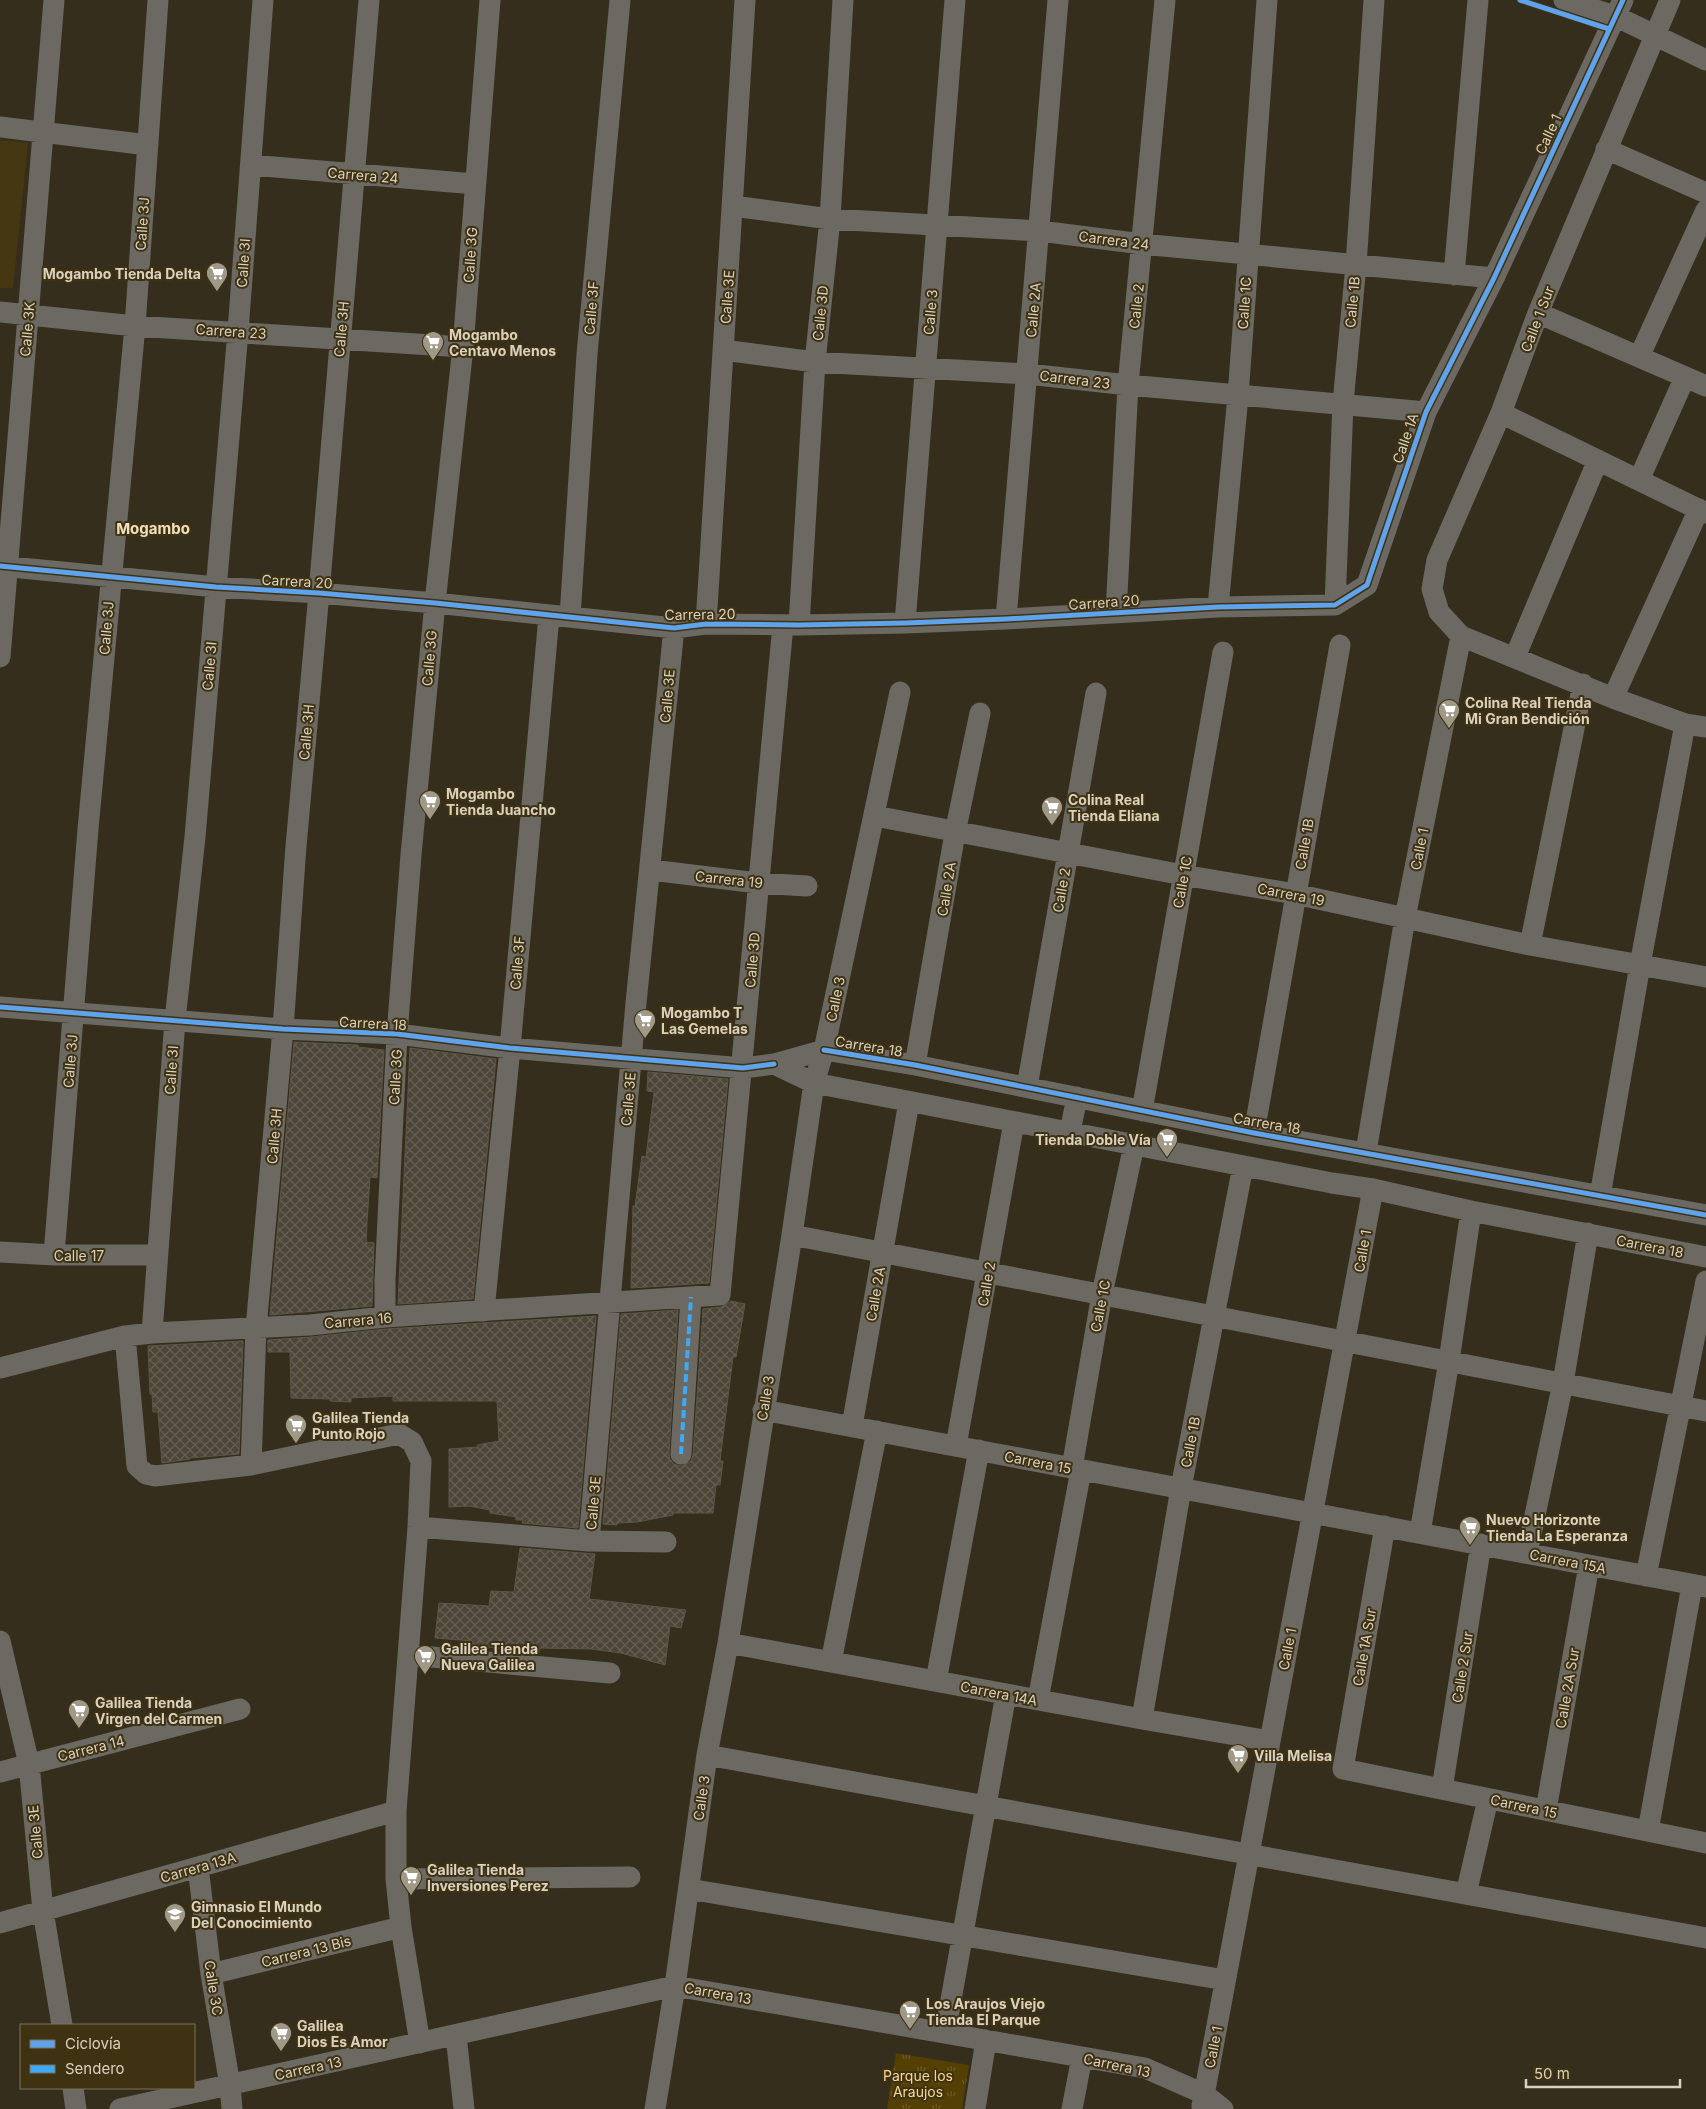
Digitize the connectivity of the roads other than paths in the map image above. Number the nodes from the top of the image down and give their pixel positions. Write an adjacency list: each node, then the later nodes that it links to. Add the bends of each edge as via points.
1 (54, 0): 20 (street, Calle 3K)
2 (158, 0): 21 (street, Calle 3J)
3 (263, 0): 23 (street, Calle 3I)
4 (368, 0): 24 (street, Calle 3H)
5 (490, 0): 25 (street, Calle 3G)
6 (620, 0): 68 (street, Calle 3F, via 587,354)
7 (745, 0): 27 (street, Calle 3E)
8 (843, 0): 29 (street, Calle 3D)
9 (955, 0): 30 (street, Calle 3)
10 (1058, 0): 31 (street, Calle 2A)
11 (1164, 0): 32 (street, Calle 2)
12 (1267, 0): 33 (street, Calle 1C)
13 (1374, 0): 34 (street, Calle 1B)
14 (1478, 0): 35 (street)
15 (1564, 0): 17 (street)
16 (1670, 0): 17 (street, Calle 1 Sur)
17 (1632, 20): 18 (street); 22 (street, Calle 1 Sur); 36 (street, Calle 1)
18 (1706, 60)
19 (0, 127): 20 (street)
20 (43, 132): 21 (street); 39 (street, Calle 3K)
21 (148, 146): 40 (street, Calle 3J)
22 (1606, 149): 26 (street); 38 (street, Calle 1 Sur)
23 (250, 165): 24 (street, Carrera 24); 41 (street, Calle 3I)
24 (354, 174): 25 (street, Carrera 24); 42 (street, Calle 3H)
25 (475, 184): 43 (street, Calle 3G)
26 (1706, 193)
27 (734, 206): 29 (street, Carrera 24); 44 (street, Calle 3E)
28 (1706, 210): 45 (street)
29 (830, 219): 30 (street, Carrera 24); 46 (street, Calle 3D)
30 (938, 225): 31 (street, Carrera 24); 47 (street, Calle 3)
31 (1040, 231): 32 (street, Carrera 24); 48 (street, Calle 2A)
32 (1142, 244): 33 (street, Carrera 24); 50 (street, Calle 2)
33 (1248, 254): 34 (street, Carrera 24); 52 (street, Calle 1C)
34 (1356, 265): 35 (street, Carrera 24); 53 (street, Calle 1B)
35 (1454, 275): 36 (street, Carrera 24)
36 (1494, 278): 54 (street, Calle 1A)
37 (0, 312): 39 (street, Carrera 23)
38 (1538, 312): 45 (street); 55 (street, Calle 1 Sur)
39 (28, 314): 40 (street, Carrera 23); 59 (street, Calle 3K)
40 (135, 326): 41 (street, Carrera 23); 60 (street, Calle 3J)
41 (238, 331): 42 (street, Carrera 23); 61 (street, Calle 3I)
42 (340, 340): 43 (street, Carrera 23); 62 (street, Calle 3H)
43 (463, 346): 63 (street, Calle 3G)
44 (723, 350): 46 (street, Carrera 23); 71 (street, Calle 3E)
45 (1639, 357): 49 (street)
46 (815, 362): 47 (street, Carrera 23); 72 (street, Calle 3D)
47 (925, 368): 48 (street, Carrera 23); 70 (street, Calle 3)
48 (1028, 374): 50 (street, Carrera 23); 69 (street, Calle 2A)
49 (1685, 377): 51 (street); 57 (street)
50 (1128, 386): 52 (street, Carrera 23); 66 (street, Calle 2)
51 (1706, 386)
52 (1238, 396): 53 (street, Carrera 23); 65 (street, Calle 1C)
53 (1343, 403): 54 (street, Carrera 23); 64 (street, Calle 1B)
54 (1426, 412): 64 (street, Calle 1A, via 1366,585)
55 (1501, 413): 56 (street); 74 (street, Calle 1 Sur, via 1437,560 1432,589 1439,612)
56 (1598, 460): 57 (street); 78 (street)
57 (1639, 480): 58 (street)
58 (1702, 511): 82 (street)
59 (4, 567): 60 (street, Carrera 20); 77 (street, Calle 3K)
60 (111, 578): 61 (street, Carrera 20); 98 (street, Calle 3J)
61 (216, 587): 62 (street, Carrera 20); 99 (street, Calle 3I, via 195,837)
62 (319, 593): 63 (street, Carrera 20); 100 (street, Calle 3H, via 296,846)
63 (435, 603): 67 (street, Carrera 20); 101 (street, Calle 3G)
64 (1335, 605): 65 (street, Carrera 20)
65 (1218, 606): 66 (street, Carrera 20)
66 (1116, 613): 69 (street, Carrera 20)
67 (549, 616): 68 (street, Carrera 20); 102 (street, Calle 3F)
68 (570, 617): 73 (street, Carrera 20)
69 (1006, 620): 70 (street, Carrera 20)
70 (905, 623): 72 (street, Carrera 20)
71 (706, 624): 72 (street, Carrera 20); 73 (street, Carrera 20)
72 (791, 625): 90 (street, Calle 3D)
73 (674, 628): 88 (street, Calle 3E)
74 (1461, 636): 78 (street); 93 (street, Calle 1)
75 (1340, 645): 92 (street, Calle 1B)
76 (1223, 652): 89 (street, Calle 1C)
77 (0, 657)
78 (1515, 657): 79 (street)
79 (1583, 684): 82 (street); 94 (street)
80 (900, 692): 85 (street, Calle 3)
81 (1096, 693): 87 (street, Calle 2)
82 (1614, 698): 84 (street)
83 (980, 713): 86 (street, Calle 2A)
84 (1696, 726): 95 (street)
85 (875, 816): 86 (street, Carrera 19); 103 (street, Calle 3)
86 (955, 833): 87 (street, Carrera 19); 106 (street, Calle 2A)
87 (1068, 852): 89 (street, Carrera 19); 109 (street, Calle 2)
88 (651, 870): 90 (street, Carrera 19); 104 (street, Calle 3E)
89 (1183, 875): 92 (street, Carrera 19); 112 (street, Calle 1C)
90 (758, 882): 91 (street, Carrera 19); 107 (street, Calle 3D)
91 (806, 886)
92 (1295, 894): 93 (street, Carrera 19); 115 (street, Calle 1B)
93 (1405, 918): 94 (street, Carrera 19); 117 (street, Calle 1)
94 (1530, 945): 95 (street, Carrera 19)
95 (1640, 965): 96 (street, Carrera 19); 120 (street)
96 (1706, 977)
97 (0, 1007): 98 (street, Carrera 18)
98 (74, 1014): 99 (street, Carrera 18); 127 (street, Calle 3J)
99 (175, 1020): 100 (street, Carrera 18); 128 (street, Calle 3I)
100 (284, 1029): 101 (street, Carrera 18); 139 (street, Calle 3H)
101 (397, 1034): 102 (street, Carrera 18); 138 (street, Calle 3G)
102 (510, 1048): 104 (street, Carrera 18); 136 (street, Calle 3F)
103 (824, 1050): 105 (street, Carrera 18); 106 (street, Carrera 18); 108 (street, Calle 3)
104 (632, 1058): 107 (street, Carrera 18); 135 (street, Calle 3E)
105 (774, 1064): 107 (street, Carrera 18); 108 (street, Carrera 18)
106 (915, 1064): 109 (street, Carrera 18)
107 (743, 1068): 133 (street, Calle 3D)
108 (814, 1083): 111 (street, Carrera 18); 124 (street, Calle 3)
109 (1027, 1087): 110 (street, Carrera 18)
110 (1077, 1097): 112 (street, Carrera 18); 114 (street)
111 (909, 1102): 113 (street, Carrera 18); 126 (street, Calle 2A)
112 (1142, 1111): 115 (street, Carrera 18)
113 (1014, 1122): 114 (street, Carrera 18); 130 (street, Calle 2)
114 (1070, 1132): 116 (street, Carrera 18)
115 (1254, 1133): 117 (street, Carrera 18)
116 (1134, 1145): 118 (street, Carrera 18); 132 (street, Calle 1C)
117 (1366, 1152): 120 (street, Carrera 18)
118 (1242, 1166): 119 (street, Carrera 18); 137 (street, Calle 1B)
119 (1373, 1189): 121 (street, Carrera 18); 142 (street, Calle 1)
120 (1600, 1196): 122 (street, Carrera 18)
121 (1471, 1211): 123 (street, Carrera 18); 143 (street)
122 (1706, 1216)
123 (1588, 1233): 129 (street, Carrera 18); 145 (street)
124 (792, 1235): 126 (street); 147 (street, Calle 3)
125 (0, 1252): 127 (street, Calle 17)
126 (882, 1252): 130 (street); 149 (street, Calle 2A)
127 (54, 1255): 128 (street, Calle 17)
128 (157, 1255): 140 (street, Calle 3I)
129 (1706, 1257)
130 (988, 1272): 132 (street); 151 (street, Calle 2)
131 (1706, 1281): 146 (street)
132 (1102, 1294): 137 (street); 155 (street, Calle 1C)
133 (720, 1295): 134 (street, Carrera 16)
134 (691, 1297): 135 (street, Carrera 16); 153 (street)
135 (611, 1302): 136 (street, Carrera 16); 161 (street, Calle 3E)
136 (484, 1310): 138 (street, Carrera 16)
137 (1215, 1316): 142 (street); 156 (street, Calle 1B)
138 (385, 1318): 139 (street, Carrera 16)
139 (256, 1328): 140 (street, Carrera 16); 154 (street, Calle 3H)
140 (152, 1333): 141 (street, Carrera 16)
141 (124, 1336): 144 (street, Carrera 16); 154 (street, via 138,1466 146,1474 155,1476)
142 (1346, 1341): 143 (street); 157 (street, Calle 1)
143 (1449, 1361): 145 (street); 160 (street)
144 (0, 1368)
145 (1563, 1383): 146 (street); 164 (street)
146 (1682, 1406): 148 (street); 166 (street)
147 (764, 1410): 149 (street, Carrera 15); 169 (street, Calle 3)
148 (1706, 1411)
149 (852, 1426): 150 (street, Carrera 15)
150 (877, 1431): 151 (street, Carrera 15); 171 (street)
151 (956, 1446): 152 (street, Carrera 15)
152 (979, 1450): 155 (street, Carrera 15); 173 (street)
153 (681, 1454)
154 (251, 1465): 159 (street, via 400,1434 412,1442 421,1461)
155 (1076, 1469): 156 (street, Carrera 15); 175 (street, Calle 1C)
156 (1181, 1488): 157 (street, Carrera 15); 177 (street, Calle 1B)
157 (1313, 1512): 158 (street, Carrera 15A); 178 (street, Calle 1)
158 (1385, 1526): 160 (street, Carrera 15A); 181 (street, Calle 1A Sur)
159 (418, 1527): 161 (street); 170 (street)
160 (1420, 1533): 163 (street, Carrera 15A)
161 (590, 1541): 162 (street)
162 (666, 1542)
163 (1481, 1544): 164 (street, Carrera 15A); 183 (street, Calle 2 Sur)
164 (1527, 1553): 165 (street, Carrera 15A)
165 (1589, 1565): 166 (street, Carrera 15A); 186 (street, Calle 2A Sur)
166 (1646, 1576): 167 (street, Carrera 15A)
167 (1699, 1586): 188 (street)
168 (0, 1641): 180 (street, Calle 3E)
169 (728, 1643): 171 (street, Carrera 14A); 179 (street, Calle 3)
170 (409, 1655): 172 (street); 187 (street)
171 (831, 1662): 173 (street, Carrera 14A)
172 (610, 1673)
173 (936, 1681): 174 (street, Carrera 14A)
174 (1006, 1694): 175 (street, Carrera 14A); 185 (street)
175 (1038, 1700): 177 (street, Carrera 14A)
176 (240, 1709): 180 (street, Carrera 14)
177 (1142, 1719): 178 (street, Carrera 14A)
178 (1270, 1741): 190 (street, Calle 1)
179 (707, 1755): 185 (street); 194 (street, Calle 3)
180 (29, 1764): 182 (street, Carrera 14); 196 (street, Calle 3E)
181 (1343, 1769): 183 (street, Carrera 15)
182 (0, 1772)
183 (1442, 1789): 184 (street, Carrera 15)
184 (1488, 1799): 186 (street, Carrera 15); 195 (street)
185 (986, 1806): 190 (street); 199 (street)
186 (1546, 1810): 188 (street, Carrera 15)
187 (396, 1811): 191 (street, Carrera 13A); 193 (street)
188 (1648, 1831): 189 (street, Carrera 15)
189 (1706, 1843)
190 (1249, 1854): 195 (street); 202 (street, Calle 1)
191 (198, 1867): 196 (street, Carrera 13A); 201 (street, Calle 3C)
192 (630, 1877): 193 (street)
193 (396, 1879): 198 (street)
194 (689, 1889): 199 (street); 203 (street, Calle 3)
195 (1466, 1894): 200 (street)
196 (42, 1911): 197 (street, Carrera 13A); 204 (street, Calle 3E)
197 (0, 1923)
198 (401, 1927): 201 (street, Carrera 13 Bis); 208 (street)
199 (962, 1935): 202 (street); 205 (street)
200 (1706, 1938)
201 (211, 1974): 210 (street, Calle 3C)
202 (1225, 1980): 212 (street, Calle 1)
203 (675, 1986): 205 (street, Carrera 13); 206 (street, Carrera 13); 217 (street, Calle 3)
204 (62, 2024)
205 (944, 2033): 207 (street, Carrera 13)
206 (456, 2035): 208 (street, Carrera 13); 216 (street)
207 (986, 2040): 209 (street, Carrera 13); 218 (street)
208 (420, 2043): 210 (street, Carrera 13)
209 (1082, 2057): 212 (street, Carrera 13, via 1145,2068); 219 (street)
210 (230, 2085): 214 (street, Carrera 13); 215 (street, Calle 3C)
211 (72, 2089): 213 (street)
212 (1202, 2102): 220 (street, Carrera 13)
213 (76, 2109)
214 (120, 2109)
215 (232, 2109)
216 (464, 2109)
217 (655, 2109)
218 (975, 2109)
219 (1072, 2109)
220 (1224, 2109)

